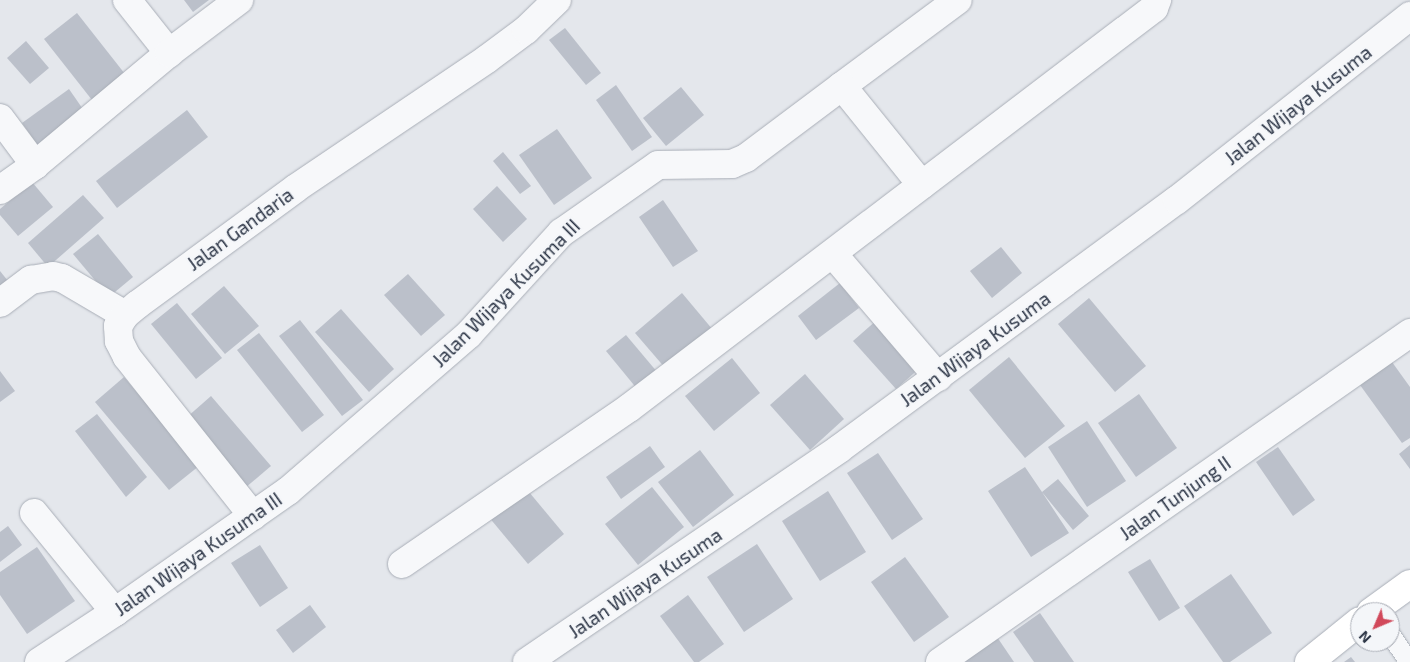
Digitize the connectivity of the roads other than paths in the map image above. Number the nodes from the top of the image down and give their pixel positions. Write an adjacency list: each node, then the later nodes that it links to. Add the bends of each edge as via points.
1 (127, 0): 7 (street)
2 (239, 0): 7 (street)
3 (557, 0): 15 (street, Jalan Gandaria, via 526,30 487,59 296,188)
4 (958, 0): 8 (street, Jalan Wijaya Kusuma III)
5 (1157, 0): 11 (street, via 1154,8)
6 (1410, 16): 17 (street, Jalan Wijaya Kusuma, via 1177,200)
7 (169, 53): 10 (street)
8 (842, 86): 11 (street); 19 (street, Jalan Wijaya Kusuma III, via 746,158 732,164 658,165 570,225 469,334 288,491)
9 (0, 118): 10 (street)
10 (35, 164): 12 (street)
11 (922, 185): 13 (street)
12 (0, 190)
13 (833, 254): 17 (street); 20 (street, via 629,408)
14 (0, 303): 15 (street, via 30,280 53,276 62,278)
15 (125, 315): 19 (street, via 118,326 119,341 127,357)
16 (1410, 333): 28 (street, Jalan Tunjung II)
17 (938, 377): 27 (street, Jalan Wijaya Kusuma, via 839,449)
18 (34, 513): 23 (street)
19 (253, 516): 23 (street, Jalan Wijaya Kusuma III)
20 (402, 564)
21 (1410, 584): 22 (main road)
22 (1385, 602)
23 (115, 612): 26 (street, Jalan Wijaya Kusuma III)
24 (1350, 629): 29 (main road)
25 (1400, 649): 30 (lane)
26 (39, 662)
27 (526, 662)
28 (940, 662)
29 (1309, 662)
30 (1409, 662)

